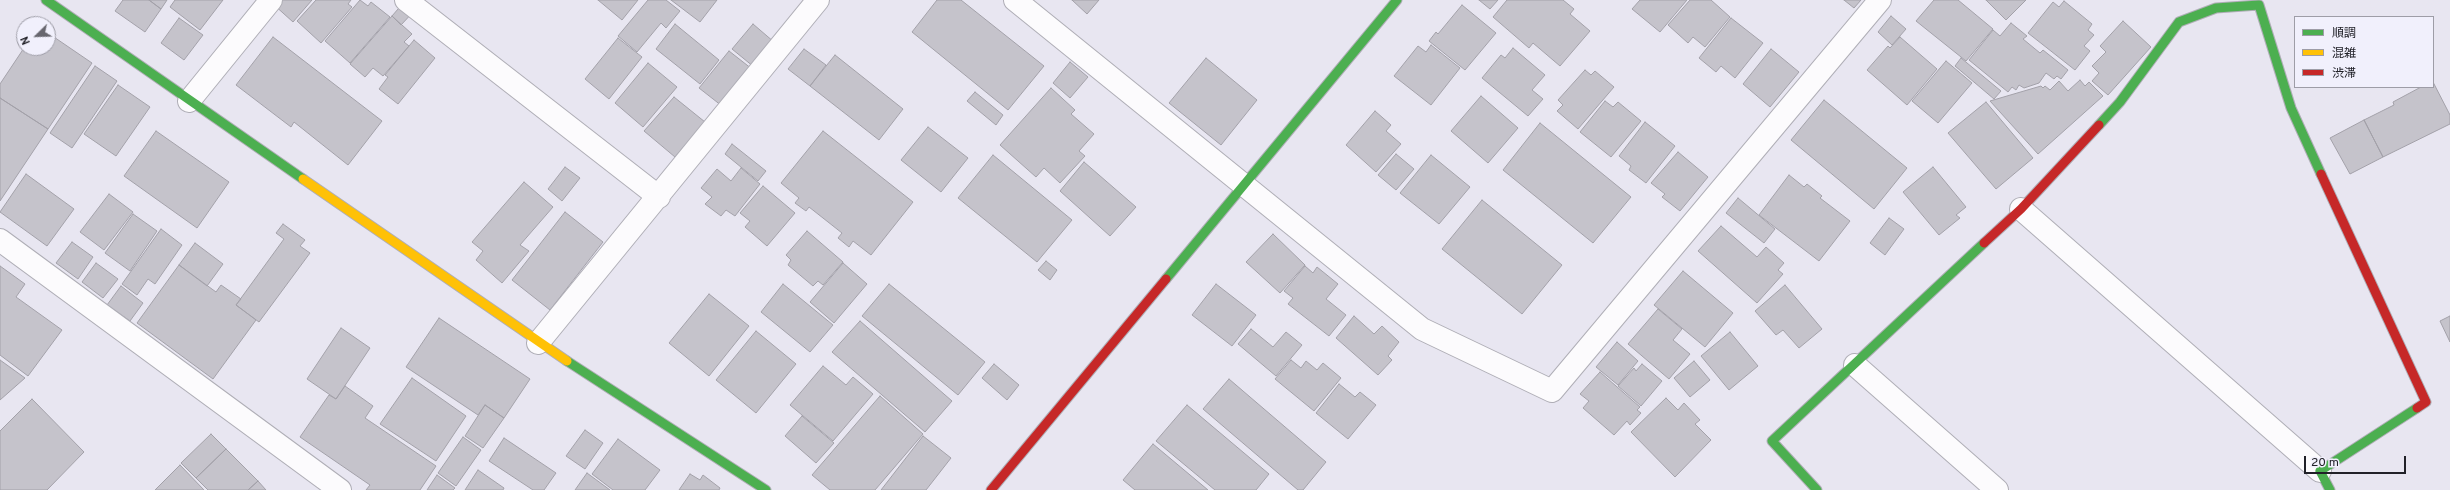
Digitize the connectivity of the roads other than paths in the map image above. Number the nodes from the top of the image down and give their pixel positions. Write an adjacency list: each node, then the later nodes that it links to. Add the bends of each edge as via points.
1 (46, 0): 8 (street)
2 (271, 0): 8 (street)
3 (406, 0): 10 (street)
4 (818, 0): 10 (street)
5 (1015, 0): 9 (street)
6 (1397, 0): 9 (street)
7 (1880, 0): 9 (street, via 1552,391 1422,329)
8 (189, 101): 13 (street)
9 (1246, 185): 18 (street)
10 (659, 197): 13 (street)
11 (2021, 209): 14 (street); 15 (street); 15 (street, via 2120,102 2179,22 2216,8 2259,5 2291,108 2426,402)
12 (0, 240): 16 (street)
13 (538, 343): 17 (street)
14 (1855, 365): 19 (street, via 1772,441); 20 (street)
15 (2320, 471): 21 (street)
16 (340, 490)
17 (766, 490)
18 (991, 490)
19 (1817, 490)
20 (1997, 490)
21 (2330, 490)

